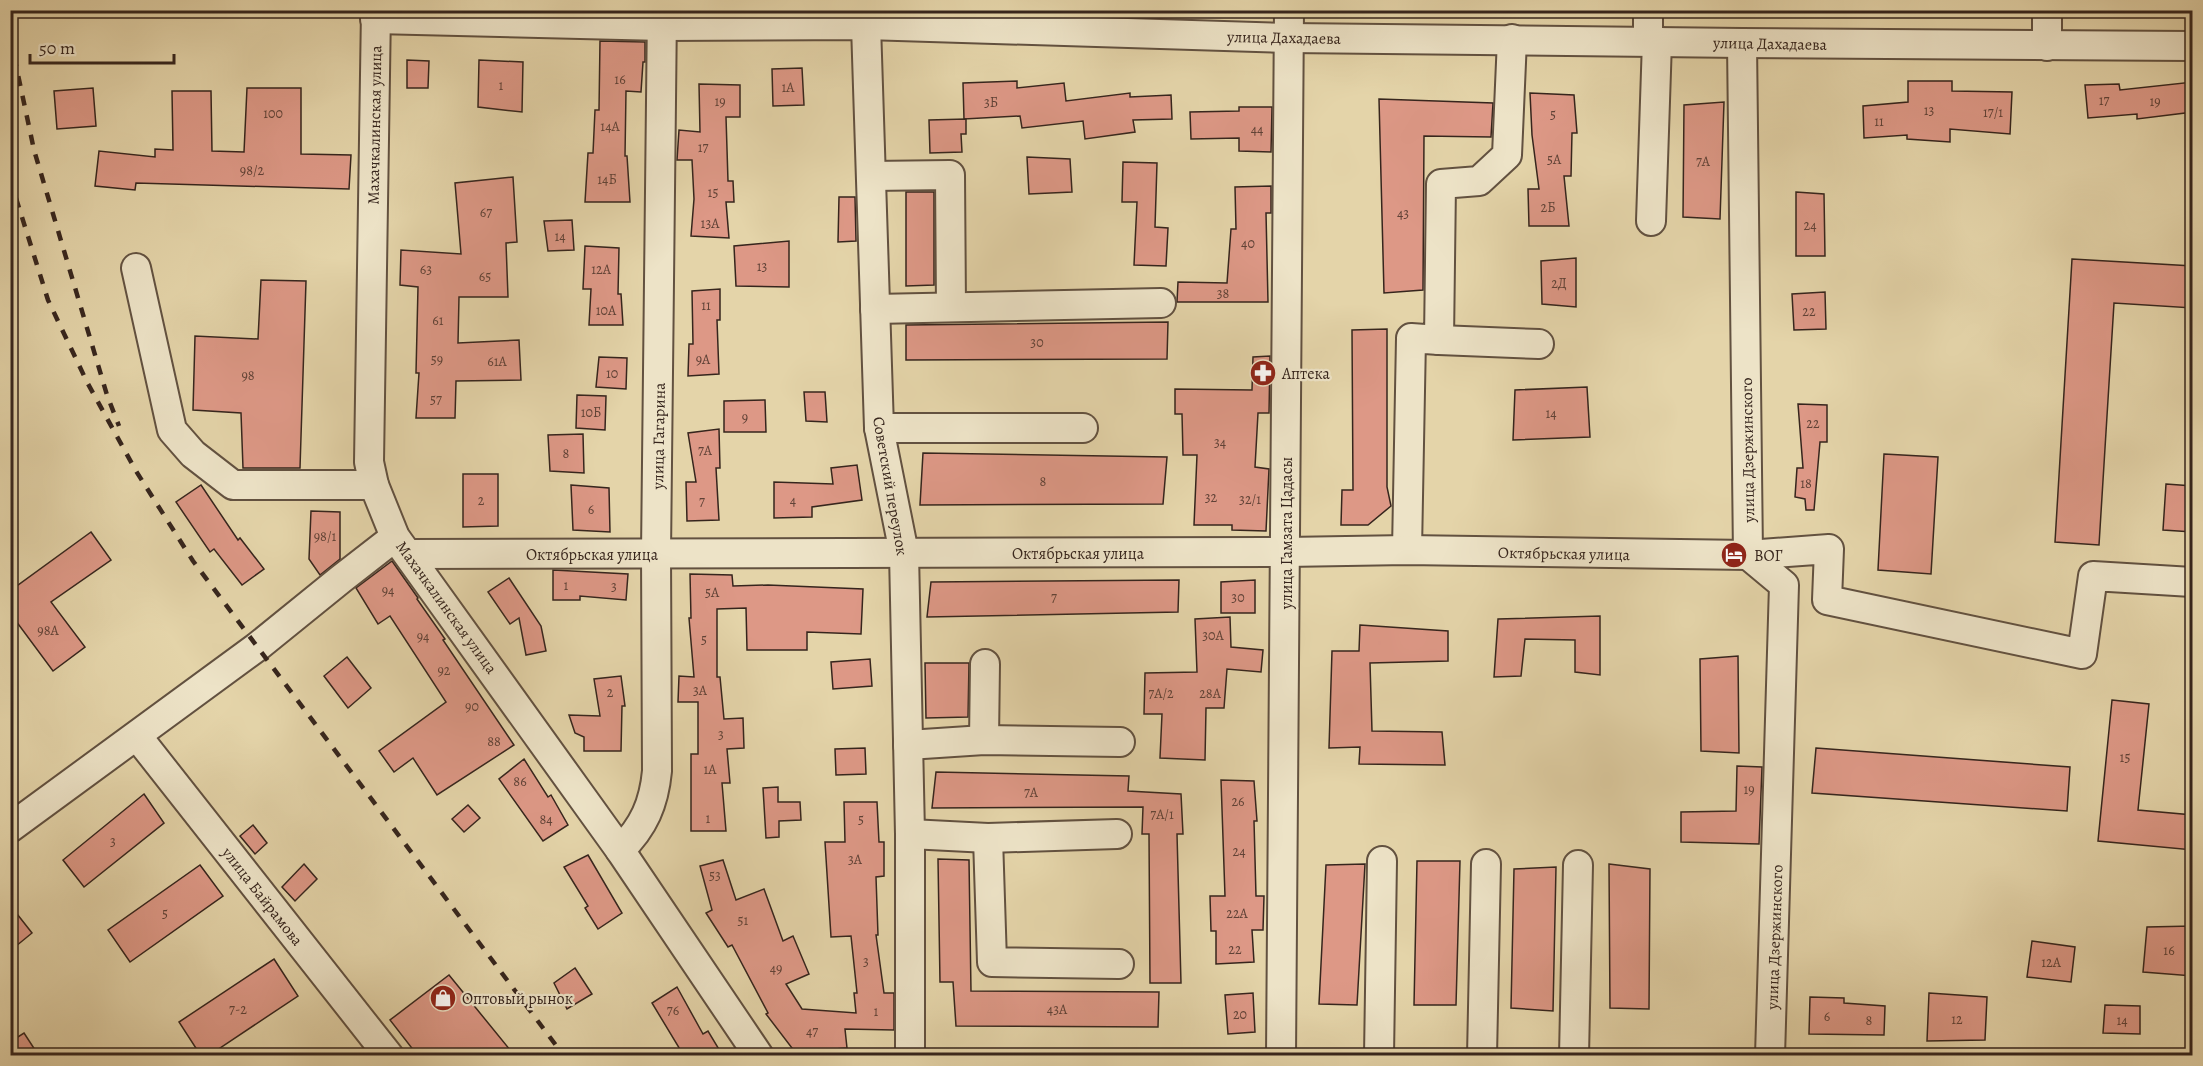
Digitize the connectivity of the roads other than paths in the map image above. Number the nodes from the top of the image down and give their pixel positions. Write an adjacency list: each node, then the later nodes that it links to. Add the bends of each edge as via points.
1 (1648, 10): 9 (street)
2 (2047, 10): 11 (street)
3 (375, 15): 4 (street, улица Дахадаева); 23 (street, Махачкалинская улица, via 369,462)
4 (662, 18): 7 (street, улица Дахадаева); 27 (street, улица Гагарина)
5 (948, 19): 6 (street, улица Дахадаева); 7 (street, улица Дахадаева)
6 (1289, 24): 8 (street, улица Дахадаева); 26 (street, улица Гамзата Цадасы)
7 (866, 26): 13 (street, Советский переулок)
8 (1512, 39): 9 (street, улица Дахадаева); 19 (street, via 1507,155 1479,181 1441,184)
9 (1652, 41): 10 (street, улица Дахадаева); 14 (street)
10 (1742, 43): 11 (street, улица Дахадаева); 29 (street, улица Дзержинского)
11 (2047, 46): 12 (street, улица Дахадаева)
12 (2193, 46)
13 (871, 176): 17 (street, via 950,175); 18 (street, Советский переулок)
14 (1651, 220)
15 (136, 268): 23 (street, via 172,430 193,454 233,485)
16 (1161, 303): 17 (street)
17 (951, 307): 18 (street)
18 (875, 309): 21 (street, Советский переулок)
19 (1439, 340): 20 (street); 25 (street, via 1411,338)
20 (1539, 344)
21 (879, 428): 22 (street); 28 (street, Советский переулок)
22 (1083, 428)
23 (374, 485): 24 (street, Махачкалинская улица)
24 (402, 545): 27 (street, Октябрьская улица); 32 (street, via 340,579 257,647); 40 (street, Махачкалинская улица)
25 (1407, 550): 26 (street, Октябрьская улица); 29 (street, Октябрьская улица)
26 (1286, 552): 28 (street, Октябрьская улица); 48 (street, улица Гамзата Цадасы)
27 (656, 553): 28 (street, Октябрьская улица); 40 (street, улица Гагарина, via 655,790 646,818)
28 (904, 553): 35 (street, Советский переулок)
29 (1748, 555): 30 (street, Октябрьская улица, via 1829,549 1827,600 2082,654 2093,576); 52 (street, улица Дзержинского, via 1784,585)
30 (2193, 582)
31 (985, 664): 33 (street)
32 (137, 736): 36 (street); 45 (street, улица Байрамова)
33 (984, 741): 34 (street); 35 (street)
34 (1120, 742)
35 (908, 745): 37 (street, Советский переулок)
36 (10, 828)
37 (910, 834): 39 (street); 47 (street, Советский переулок)
38 (1117, 834): 39 (street)
39 (988, 838): 44 (street, via 992,962)
40 (620, 850): 46 (street, Махачкалинская улица)
41 (1382, 861): 49 (street)
42 (1486, 864): 50 (street)
43 (1578, 865): 51 (street)
44 (1119, 964)
45 (389, 1056)
46 (759, 1056)
47 (910, 1056)
48 (1281, 1056)
49 (1379, 1056)
50 (1482, 1056)
51 (1574, 1056)
52 (1770, 1056)

